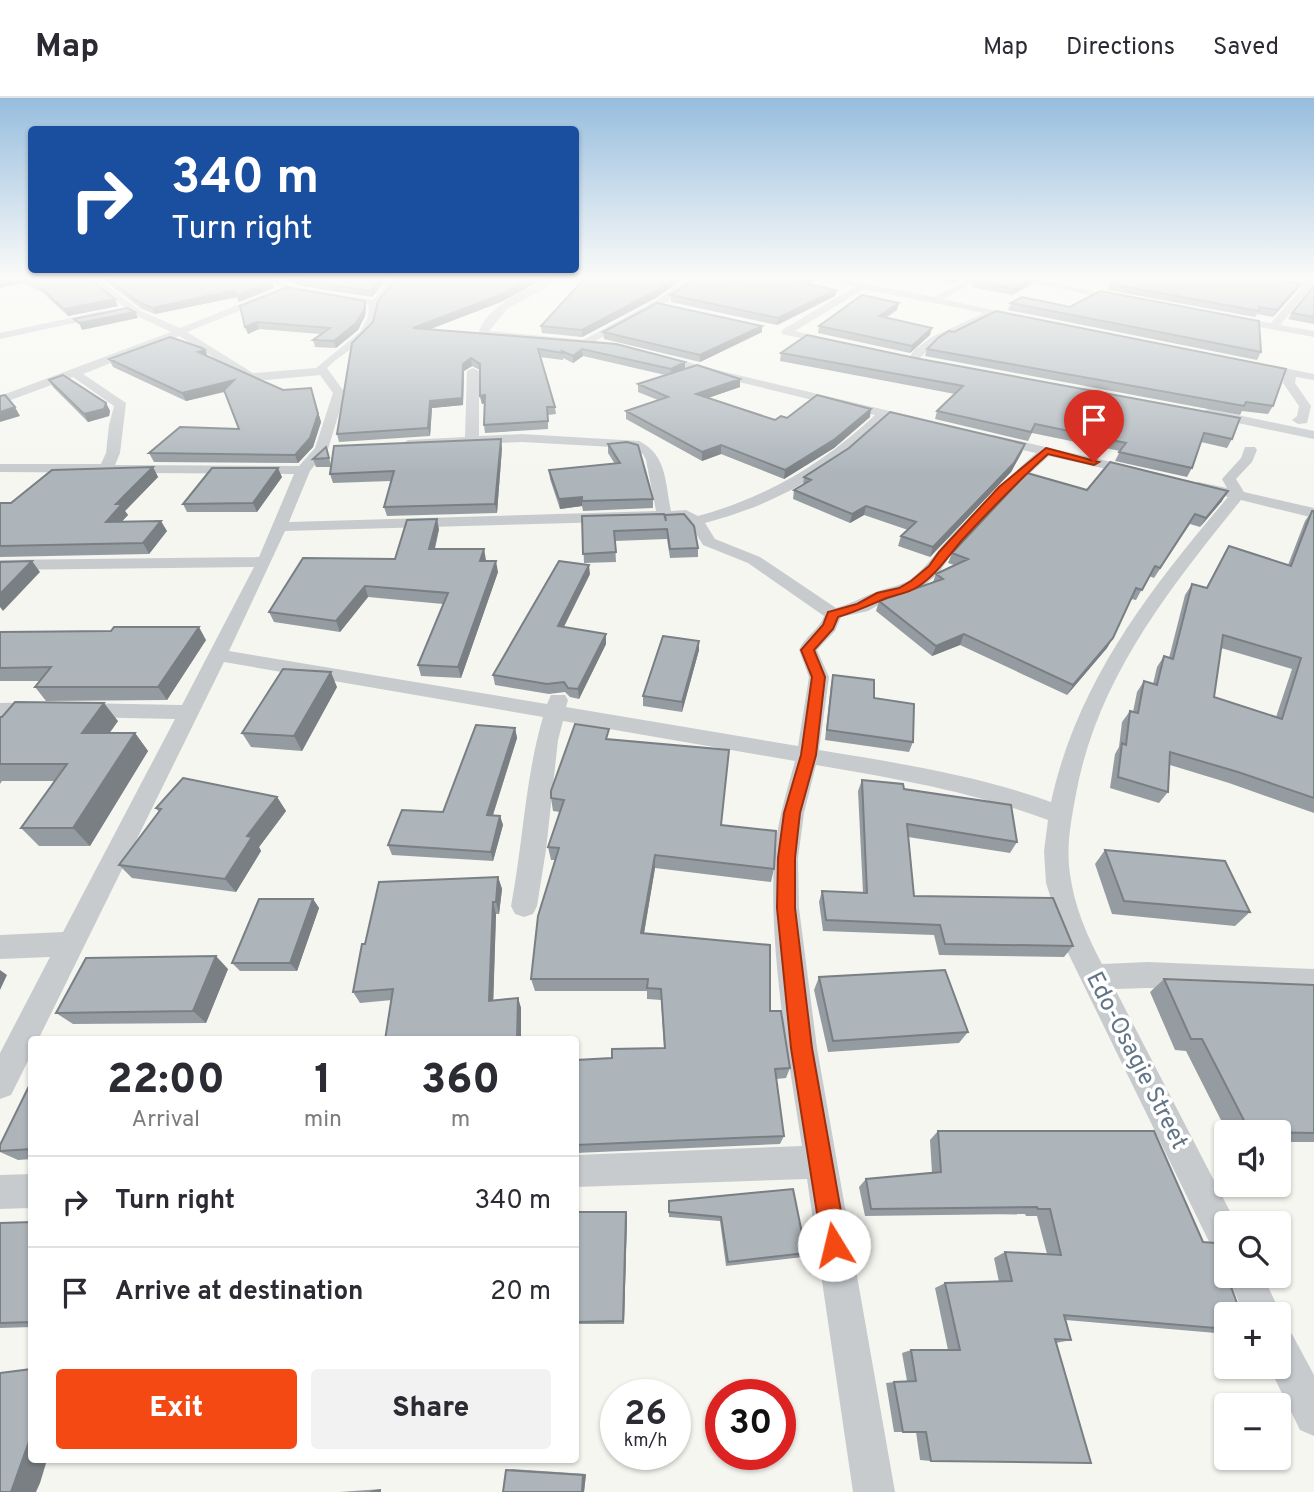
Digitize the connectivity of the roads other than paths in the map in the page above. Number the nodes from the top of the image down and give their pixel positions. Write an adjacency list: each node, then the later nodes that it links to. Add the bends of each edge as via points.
1 (151, 343): 12 (street)
2 (198, 343): 10 (street, via 250,376)
3 (350, 343): 10 (street, via 329,359)
4 (599, 343): 17 (street)
5 (832, 343): 7 (street)
6 (929, 343): 8 (street, via 908,358)
7 (853, 348)
8 (928, 362)
9 (1237, 362): 13 (street)
10 (323, 371): 28 (street, via 339,393 328,449)
11 (474, 371): 22 (street)
12 (74, 373): 15 (street); 27 (street, via 120,403 115,450)
13 (1291, 373): 14 (street); 18 (street, via 1289,383 1305,406 1303,420)
14 (1314, 377)
15 (0, 400)
16 (1197, 411): 21 (street)
17 (884, 414): 19 (street); 34 (street, via 821,470 776,494)
18 (1298, 420)
19 (925, 423)
20 (979, 435): 25 (street)
21 (1314, 435)
22 (472, 440): 23 (street); 33 (street, via 560,438 625,442 642,448 653,460)
23 (388, 445)
24 (1250, 450): 31 (street, via 1229,479)
25 (1046, 451): 29 (street); 38 (street, via 915,584)
26 (0, 468): 27 (street)
27 (104, 470): 28 (street)
28 (303, 470): 35 (street)
29 (1148, 474)
30 (1187, 483): 31 (street)
31 (1238, 495): 32 (street); 44 (street, Edo-Osagie Street, via 1143,615 1094,698 1074,747)
32 (1314, 513)
33 (664, 515): 34 (street, via 686,515); 35 (street)
34 (696, 521): 38 (street, via 709,542 754,560)
35 (280, 527): 36 (street)
36 (265, 562): 37 (street); 39 (street)
37 (0, 565)
38 (833, 614): 43 (street, via 829,626 808,650 819,677)
39 (219, 655): 40 (street); 42 (street)
40 (556, 706): 43 (street); 45 (street, via 547,740)
41 (0, 710): 42 (street)
42 (189, 712): 46 (street)
43 (808, 755): 44 (street, via 972,786); 51 (street, via 792,813 786,908)
44 (1060, 816): 48 (street, Edo-Osagie Street, via 1057,874 1065,909)
45 (524, 906)
46 (70, 944): 47 (street); 50 (street)
47 (0, 947)
48 (1093, 977): 49 (street); 55 (street, Edo-Osagie Street)
49 (1314, 982)
50 (0, 1083)
51 (821, 1162): 52 (street); 58 (street)
52 (579, 1171)
53 (28, 1191): 54 (street)
54 (0, 1192)
55 (1214, 1216)
56 (1291, 1371): 57 (street)
57 (1314, 1416)
58 (874, 1492)

